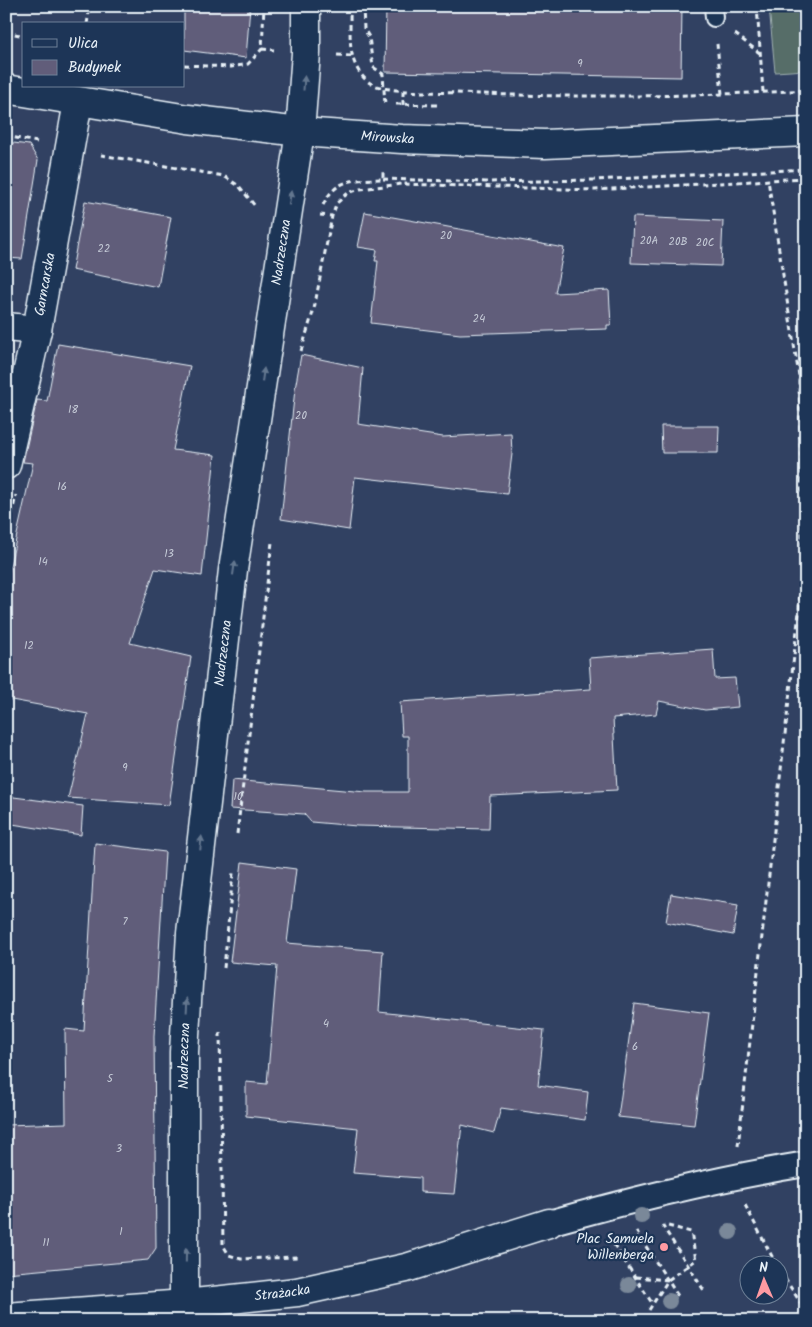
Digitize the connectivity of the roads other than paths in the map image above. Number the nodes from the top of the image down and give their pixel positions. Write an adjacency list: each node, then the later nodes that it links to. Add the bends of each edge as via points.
1 (306, 6): 4 (street, Nadrzeczna, one-way to 1)
2 (6, 89): 3 (street, Mirowska)
3 (78, 102): 4 (street, Mirowska); 7 (street, Garncarska)
4 (300, 132): 5 (street, Mirowska, via 545,144); 11 (street, Nadrzeczna, one-way to 4, via 184,1052 191,933 234,570)
5 (806, 132)
6 (6, 327): 7 (street)
7 (37, 330): 8 (street, Garncarska)
8 (6, 465)
9 (806, 1164): 10 (street, via 732,1176)
10 (549, 1223): 11 (street, Strażacka, via 406,1268)
11 (185, 1312): 12 (street, Strażacka)
12 (6, 1317)

